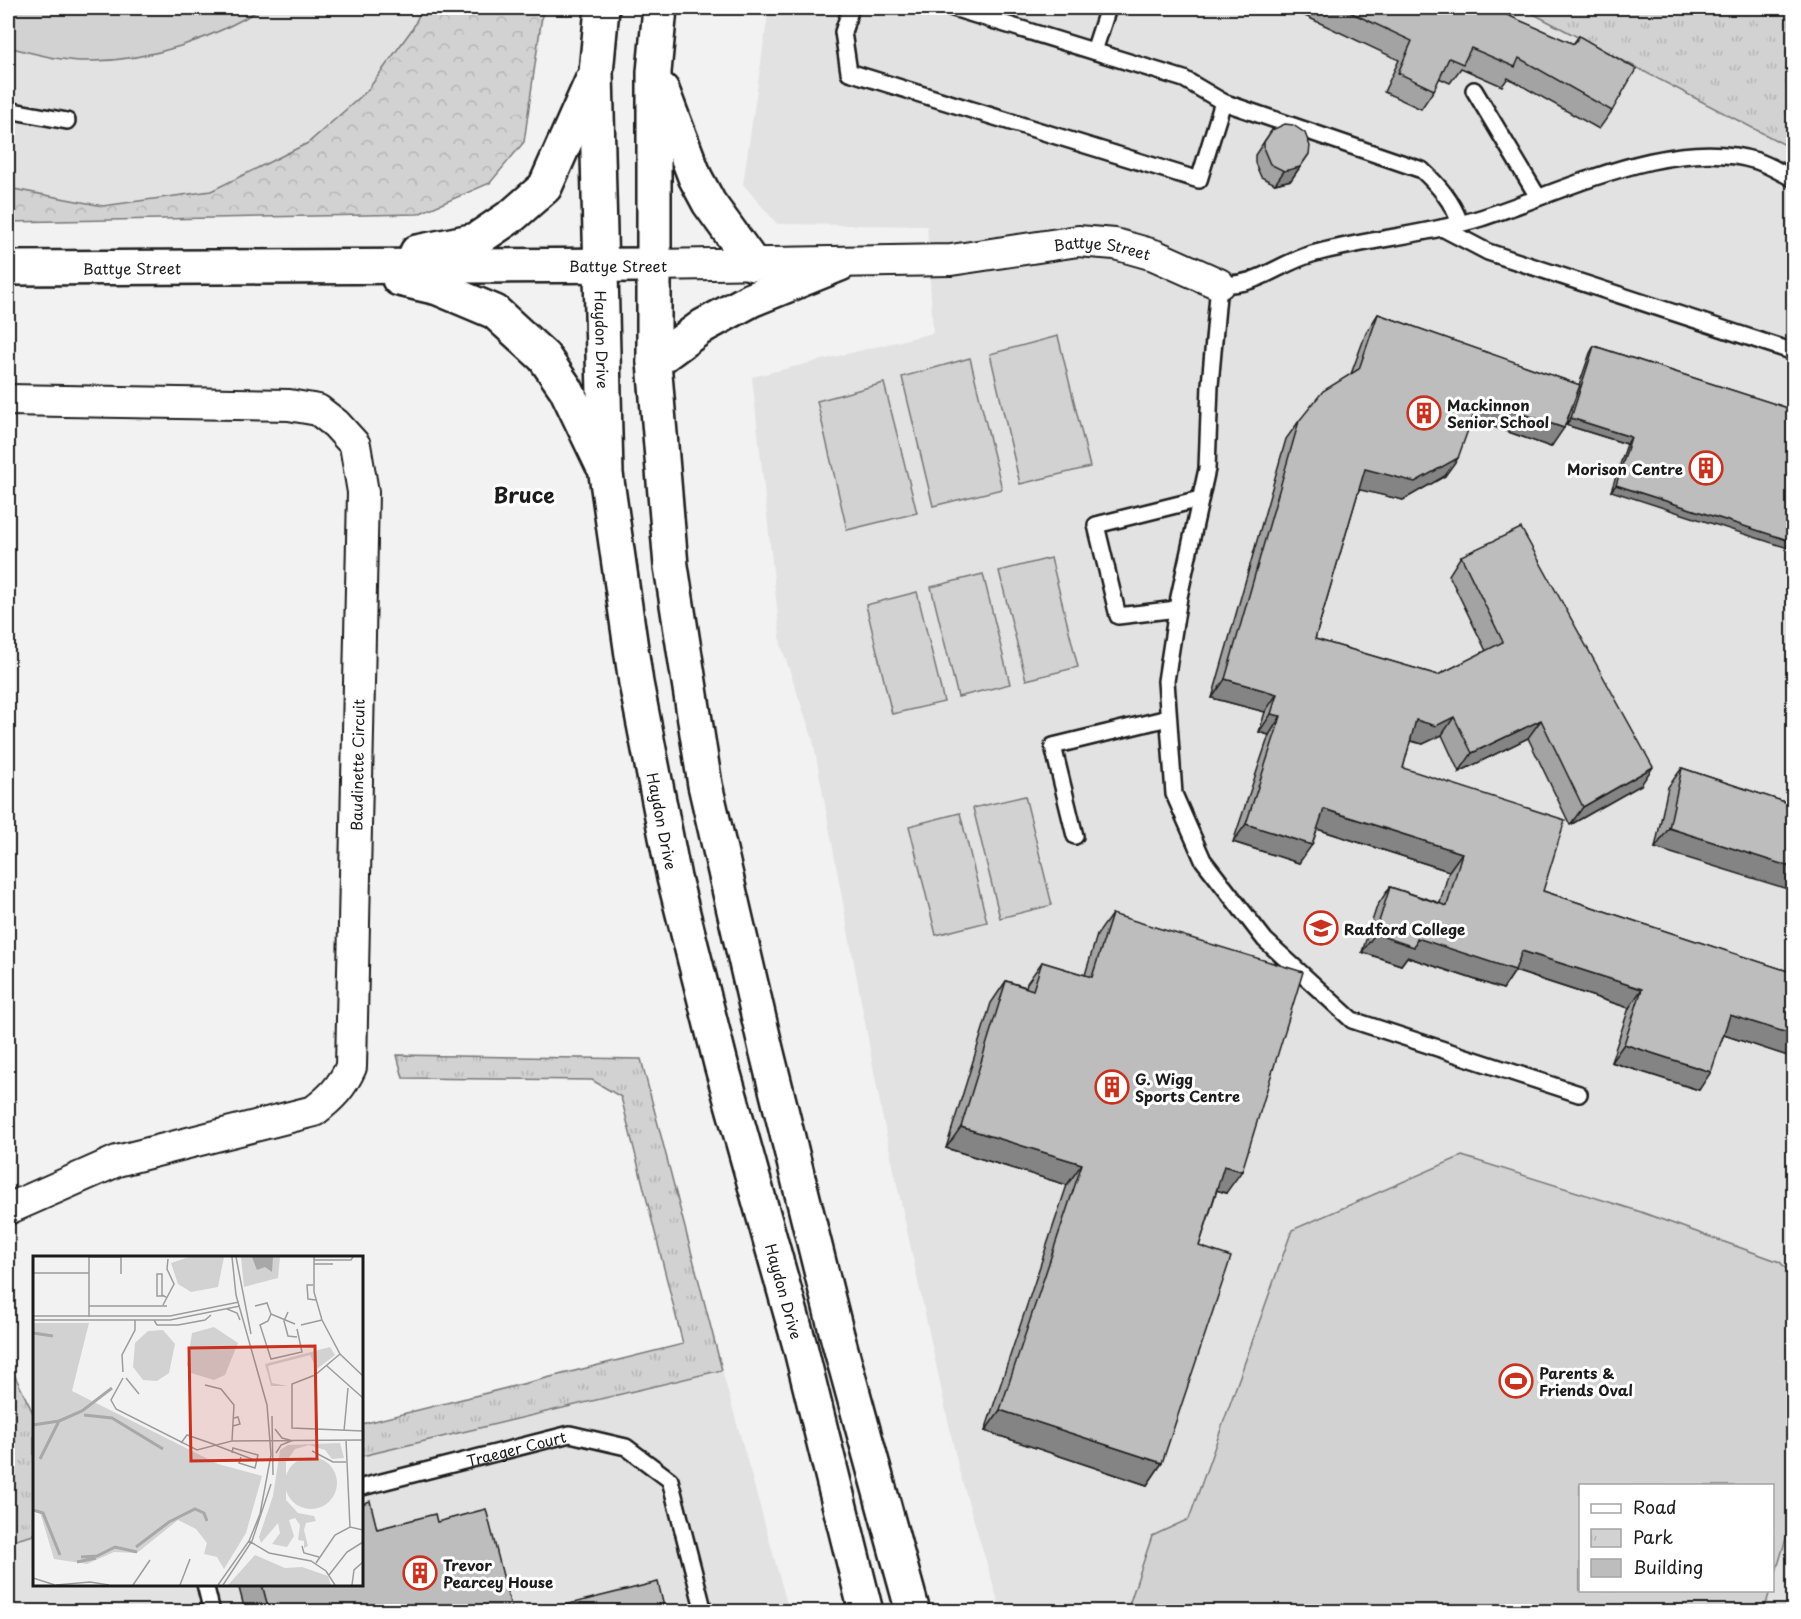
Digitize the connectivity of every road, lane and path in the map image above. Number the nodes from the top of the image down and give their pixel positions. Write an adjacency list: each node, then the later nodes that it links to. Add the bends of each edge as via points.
1 (602, 8): 8 (main road, Haydon Drive)
2 (660, 8): 7 (main road)
3 (851, 8): 10 (lane, via 843,32 849,72 1198,180)
4 (953, 8): 6 (lane)
5 (1108, 8): 6 (lane)
6 (1094, 51): 10 (lane, via 1184,79)
7 (654, 72): 17 (main road, via 695,177); 20 (main road)
8 (596, 73): 19 (main road, Haydon Drive); 21 (main road, via 545,187 513,215 476,240)
9 (1474, 90): 14 (lane)
10 (1223, 102): 15 (lane, via 1422,170 1440,187)
11 (8, 110): 12 (lane)
12 (67, 121)
13 (1794, 179): 14 (lane, via 1757,161 1721,154 1664,158)
14 (1538, 197): 15 (lane)
15 (1460, 223): 16 (lane)
16 (1442, 228): 23 (lane, via 1311,255 1247,284); 24 (lane, via 1488,252)
17 (753, 264): 18 (street, Battye Street); 20 (street, Battye Street)
18 (840, 264): 23 (street, Battye Street, via 951,260 1078,241 1115,244 1154,255); 25 (main road, via 751,300 703,326)
19 (601, 265): 20 (main road, Battye Street); 21 (main road, Battye Street); 27 (main road, Haydon Drive)
20 (654, 265): 25 (main road)
21 (344, 267): 22 (main road, Battye Street); 27 (main road, via 438,288 495,312 544,357 566,389)
22 (8, 268)
23 (1219, 284): 28 (lane, via 1207,469)
24 (1794, 352)
25 (654, 362): 39 (main road, via 671,566 705,785 823,1278)
26 (8, 400): 33 (street, Baudinette Circuit, via 289,405 318,410 356,445 363,492 351,1067 332,1097 314,1111 117,1161)
27 (606, 474): 38 (main road, Haydon Drive, via 636,683 674,878 800,1346)
28 (1200, 499): 29 (lane); 29 (lane, via 1096,525 1118,616)
29 (1177, 609): 30 (lane, via 1166,681)
30 (1168, 718): 31 (lane, via 1053,746); 32 (lane, via 1174,794 1203,860 1265,940 1352,1020)
31 (1075, 836)
32 (1579, 1094)
33 (9, 1204)
34 (363, 1487): 37 (lane, Traeger Court, via 570,1434 627,1447 670,1480)
35 (206, 1586): 36 (lane)
36 (212, 1611)
37 (704, 1611)
38 (866, 1611)
39 (913, 1611)

